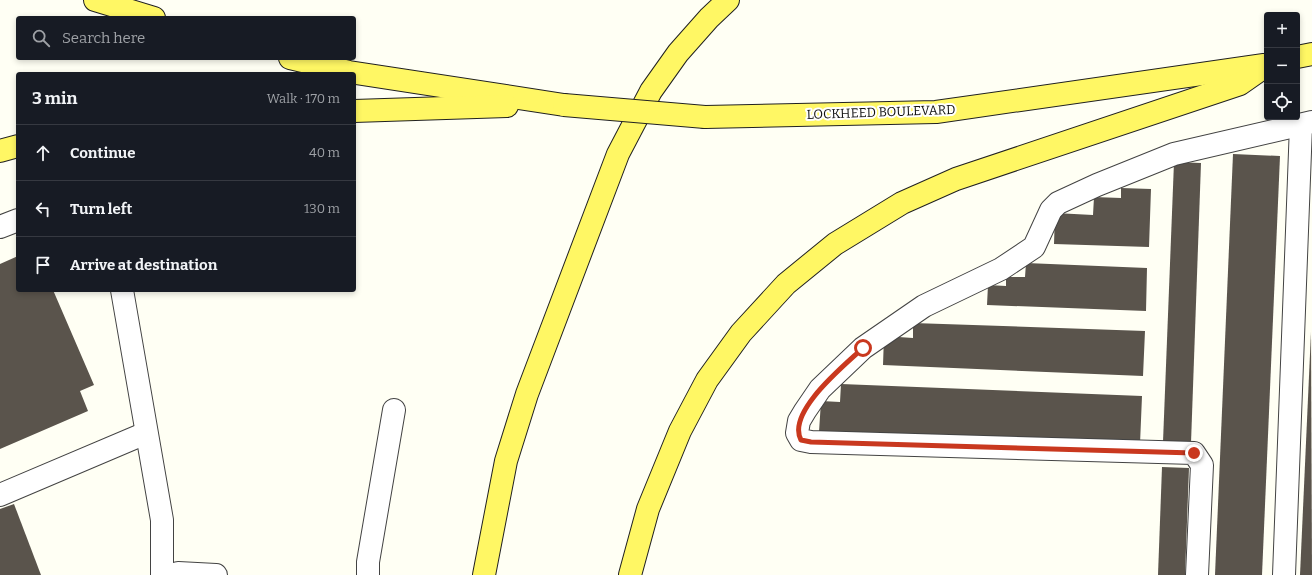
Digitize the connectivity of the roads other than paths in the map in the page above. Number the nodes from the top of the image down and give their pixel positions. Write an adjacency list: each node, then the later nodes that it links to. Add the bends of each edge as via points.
1 (95, 0): 3 (main road)
2 (728, 0): 26 (main road, via 678,53 651,90 618,154 527,394 506,461)
3 (147, 16)
4 (1312, 54): 5 (main road)
5 (1300, 56)
6 (299, 60): 9 (main road)
7 (1264, 65): 11 (main road, LOCKHEED BOULEVARD, bridge, via 936,112 705,117)
8 (1264, 67): 27 (main road, via 1240,84 956,178 902,203 835,244 786,284 741,333 707,380 680,431 648,509)
9 (352, 72)
10 (356, 73): 11 (main road)
11 (564, 104): 12 (main road)
12 (356, 111)
13 (1306, 123): 28 (lane, via 1174,154 1097,184 1058,203 1051,210 1034,247 1001,269 924,306 863,348 820,389 799,421 797,433 801,440 811,442 1194,453 1202,464); 29 (lane)
14 (16, 147): 15 (main road)
15 (0, 151)
16 (16, 221): 17 (lane)
17 (0, 226)
18 (122, 292): 20 (lane)
19 (394, 410): 25 (lane, via 368,562)
20 (146, 433): 21 (lane); 22 (lane, via 162,520)
21 (0, 494)
22 (162, 575)
23 (171, 575): 24 (lane)
24 (216, 575)
25 (368, 575)
26 (484, 575)
27 (630, 575)
28 (1197, 575)
29 (1284, 575)

